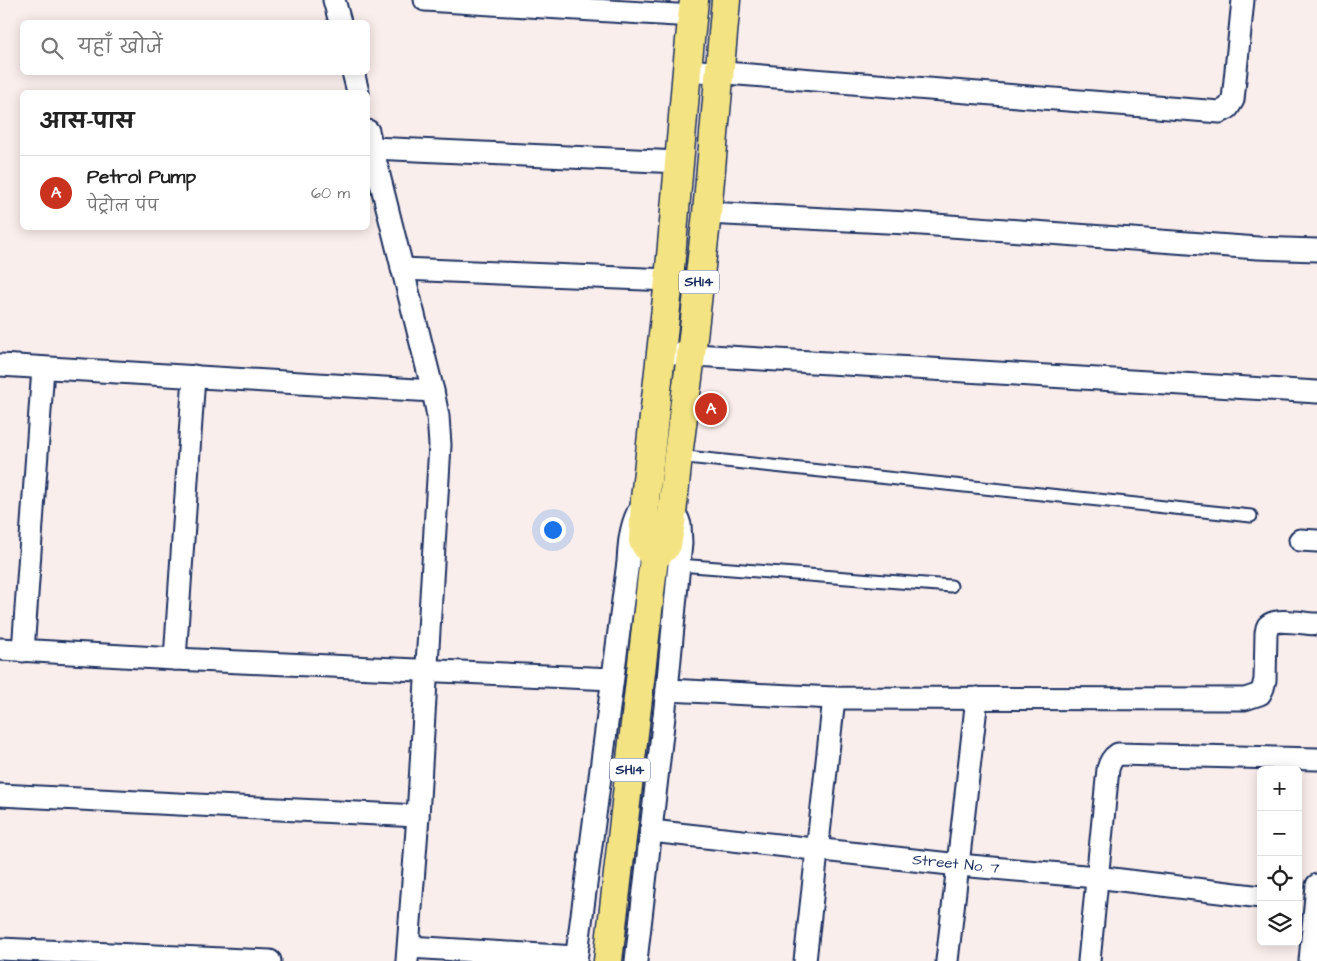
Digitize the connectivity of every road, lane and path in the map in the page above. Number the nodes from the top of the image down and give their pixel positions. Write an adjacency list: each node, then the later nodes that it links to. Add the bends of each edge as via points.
1 (334, 0): 6 (street)
2 (425, 0): 5 (street)
3 (726, 0): 8 (main road, SH14)
4 (1243, 0): 8 (street, via 1233,100 1220,112)
5 (694, 8): 7 (main road, SH14)
6 (339, 20)
7 (687, 70): 8 (street); 12 (main road, SH14)
8 (718, 72): 13 (main road, SH14)
9 (354, 75): 10 (street)
10 (358, 90)
11 (370, 139): 12 (street); 15 (street)
12 (679, 162): 16 (main road, SH14)
13 (707, 213): 14 (street); 18 (main road, SH14)
14 (1317, 250)
15 (402, 269): 16 (street); 22 (street)
16 (669, 280): 17 (main road, SH14)
17 (661, 353): 18 (street); 24 (main road, SH14)
18 (691, 355): 23 (street); 24 (main road, SH14)
19 (0, 365): 20 (street)
20 (43, 368): 21 (street); 31 (street)
21 (194, 376): 22 (street); 32 (street)
22 (433, 391): 33 (street, via 440,446)
23 (1317, 392)
24 (664, 454): 25 (main road, SH14); 26 (lane); 27 (main road, SH14, via 673,500)
25 (645, 499): 27 (main road, SH14, via 643,541); 34 (street, via 629,540)
26 (1251, 516)
27 (662, 567): 28 (lane); 35 (street); 51 (main road, SH14)
28 (951, 586)
29 (1317, 624): 37 (street, via 1282,622 1267,627 1263,688 1260,694 1245,699)
30 (0, 649): 31 (street)
31 (23, 651): 32 (street)
32 (175, 659): 33 (street)
33 (427, 670): 34 (street); 40 (street)
34 (612, 679): 49 (street)
35 (667, 690): 36 (street); 41 (street)
36 (834, 698): 37 (street); 42 (street)
37 (977, 698): 43 (street)
38 (1317, 759): 44 (street, via 1118,754 1109,762)
39 (0, 796): 40 (street)
40 (418, 816): 48 (street)
41 (651, 831): 42 (street, Street No. 7); 52 (street)
42 (818, 850): 43 (street, Street No. 7); 53 (street)
43 (959, 865): 44 (street, Street No. 7); 54 (street)
44 (1096, 877): 45 (street, Street No. 7); 55 (street)
45 (1257, 897)
46 (1312, 898): 56 (street)
47 (0, 949): 50 (street)
48 (408, 954): 49 (street)
49 (576, 959)
50 (270, 961)
51 (608, 961)
52 (636, 961)
53 (806, 961)
54 (947, 961)
55 (1089, 961)
56 (1310, 961)

